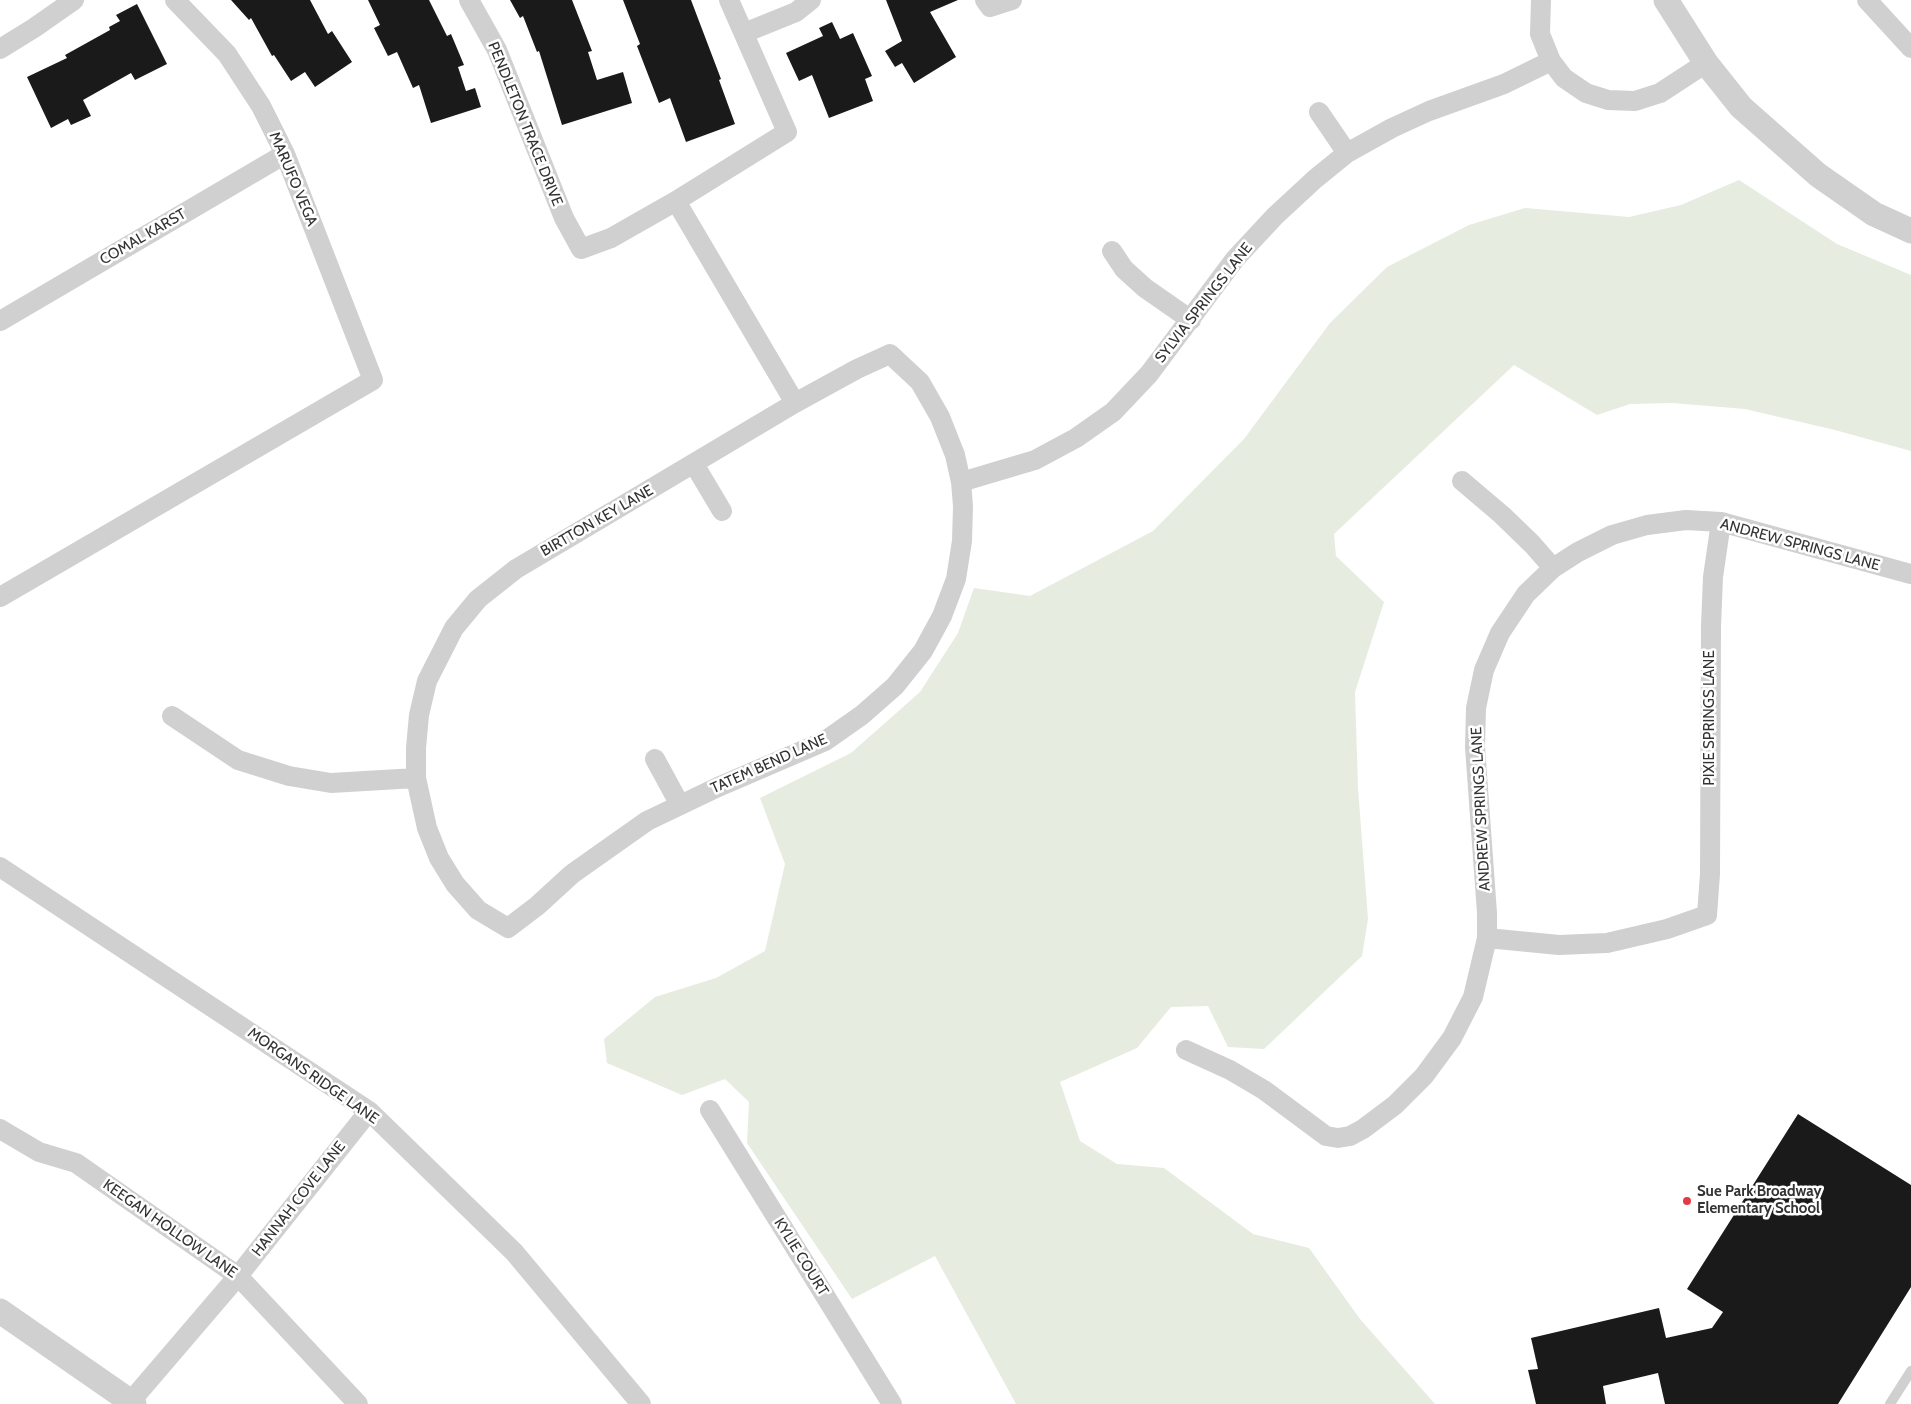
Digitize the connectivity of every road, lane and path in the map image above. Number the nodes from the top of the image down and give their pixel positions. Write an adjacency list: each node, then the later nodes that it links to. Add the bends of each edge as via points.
1 (74, 0): 13 (street)
2 (175, 0): 17 (street, MARUFO VEGA, via 227,54 261,106)
3 (469, 0): 19 (street, PENDLETON TRACE DRIVE, via 497,50 557,201 581,249 611,238)
4 (729, 0): 11 (street)
5 (811, 0): 11 (street, via 796,12)
6 (985, 0): 7 (street, via 990,7)
7 (1012, 0)
8 (1541, 0): 14 (street, via 1540,34)
9 (1666, 0): 15 (street)
10 (1867, 0): 12 (street)
11 (744, 34): 19 (street, via 787,132)
12 (1911, 48)
13 (0, 49)
14 (1551, 61): 15 (street, via 1564,78 1586,93 1608,100 1635,101 1660,93); 18 (street, SYLVIA SPRINGS LANE, via 1504,84 1429,111)
15 (1706, 63): 20 (street, via 1741,107 1818,175 1874,214)
16 (1319, 112): 18 (street)
17 (285, 154): 23 (street, COMAL KARST); 33 (street, MARUFO VEGA, via 373,380)
18 (1348, 154): 22 (street, SYLVIA SPRINGS LANE, via 1315,178 1234,259)
19 (676, 201): 25 (street)
20 (1911, 231)
21 (1112, 251): 22 (street, via 1145,288)
22 (1191, 320): 28 (street, SYLVIA SPRINGS LANE, via 1149,374 1113,412 1076,438 1034,460)
23 (0, 321)
24 (890, 354): 25 (street, BIRTTON KEY LANE); 28 (street, TATEM BEND LANE, via 920,382 940,417 955,455)
25 (795, 403): 26 (street, BIRTTON KEY LANE)
26 (694, 464): 29 (street); 36 (street, BIRTTON KEY LANE, via 516,569 478,599 454,628 427,681 416,740)
27 (1462, 481): 31 (street, via 1502,515)
28 (961, 482): 37 (street, TATEM BEND LANE, via 962,541 956,579 942,616 923,651 895,686 825,741)
29 (722, 511)
30 (1721, 522): 31 (street, ANDREW SPRINGS LANE, via 1686,520 1647,525 1612,535); 32 (street, ANDREW SPRINGS LANE); 40 (street, PIXIE SPRINGS LANE, via 1713,578 1711,626 1707,915 1667,929 1607,943 1559,945)
31 (1553, 568): 40 (street, ANDREW SPRINGS LANE, via 1526,594 1500,633 1484,670 1476,708 1475,747)
32 (1911, 574)
33 (0, 597)
34 (172, 716): 36 (street, via 238,760 289,776 331,783)
35 (655, 759): 37 (street)
36 (416, 778): 39 (street, BIRTTON KEY LANE, via 427,828 439,858 455,884 478,910)
37 (680, 805): 39 (street, TATEM BEND LANE, via 647,821 603,850)
38 (0, 867): 43 (street, MORGANS RIDGE LANE)
39 (508, 928)
40 (1487, 938): 41 (street, ANDREW SPRINGS LANE, via 1473,997 1452,1038 1424,1076 1395,1105 1350,1136 1326,1136 1264,1090)
41 (1186, 1050)
42 (710, 1110): 51 (street, KYLIE COURT)
43 (369, 1111): 45 (street, HANNAH COVE LANE); 50 (street, MORGANS RIDGE LANE, via 514,1252)
44 (0, 1129): 45 (street, KEEGAN HOLLOW LANE, via 39,1152 76,1163)
45 (238, 1276): 48 (street, HANNAH COVE LANE); 49 (street, KEEGAN HOLLOW LANE)
46 (0, 1311): 48 (street)
47 (1911, 1371): 52 (lane)
48 (133, 1403)
49 (358, 1404)
50 (641, 1404)
51 (892, 1404)
52 (1890, 1404)

